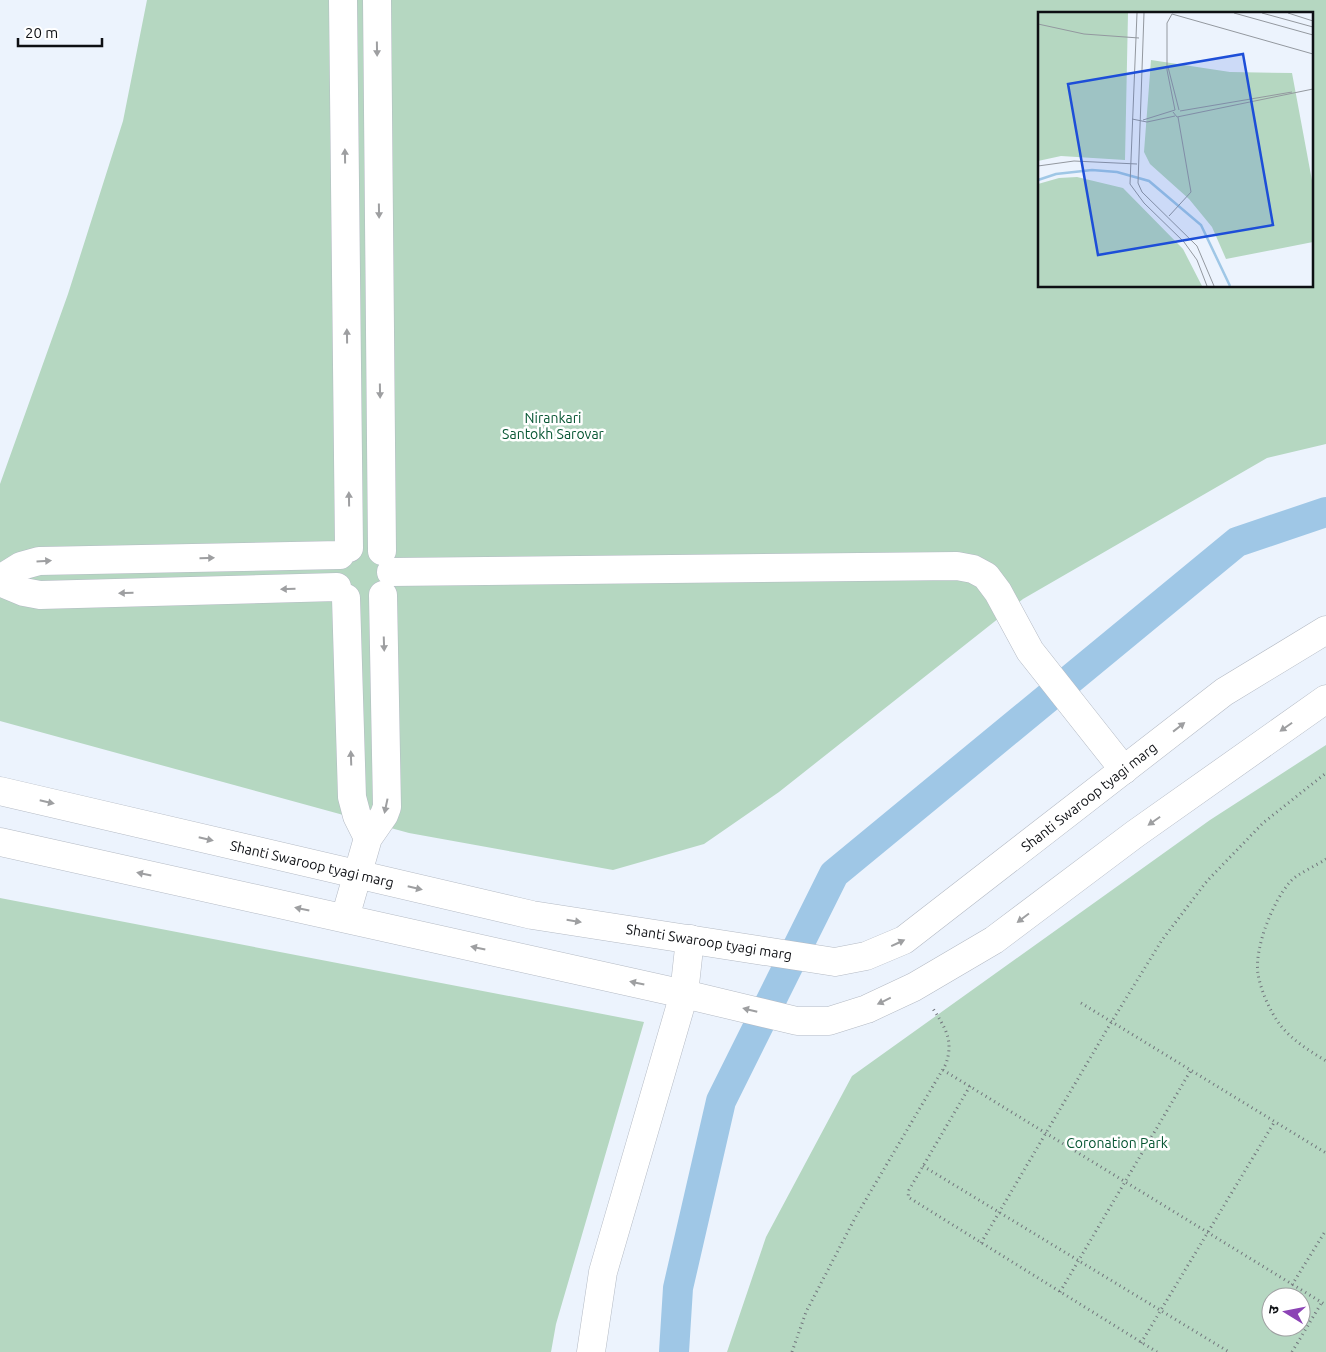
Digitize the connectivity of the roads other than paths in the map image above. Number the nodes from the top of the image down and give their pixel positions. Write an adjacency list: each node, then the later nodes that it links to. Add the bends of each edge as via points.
1 (343, 0): 4 (main road)
2 (377, 0): 3 (main road, one-way to 3)
3 (378, 106): 4 (main road); 5 (main road, one-way to 5)
4 (344, 109): 6 (main road, one-way to 4)
5 (380, 362): 6 (main road); 8 (main road, one-way to 8)
6 (347, 364): 7 (main road, one-way to 6)
7 (344, 551): 8 (main road, via 355,545 374,546); 9 (main road, one-way to 7, via 21,566 39,561); 10 (main road, via 333,572)
8 (385, 573): 10 (main road, via 374,601 354,602); 13 (main road, via 957,566 973,569 986,576 1030,651); 15 (main road, one-way to 15, via 388,797 384,815)
9 (0, 581): 10 (main road, one-way to 9, via 40,595)
10 (342, 593): 15 (main road, one-way to 10, via 352,797)
11 (1326, 630): 13 (main road, Shanti Swaroop tyagi marg, one-way to 11, via 1224,692)
12 (1326, 699): 20 (main road, one-way to 20, via 1135,834 994,940 867,1009 828,1021 797,1021)
13 (1124, 770): 19 (main road, Shanti Swaroop tyagi marg, one-way to 13, via 835,962 866,956 904,940)
14 (0, 791): 17 (main road, Shanti Swaroop tyagi marg, one-way to 17)
15 (368, 838): 17 (main road)
16 (0, 842): 18 (main road, one-way to 16)
17 (358, 874): 18 (main road); 19 (main road, Shanti Swaroop tyagi marg, one-way to 19, via 532,915)
18 (344, 918): 20 (main road, one-way to 18)
19 (690, 939): 20 (main road)
20 (694, 996): 21 (main road, via 603,1272)
21 (590, 1352)

